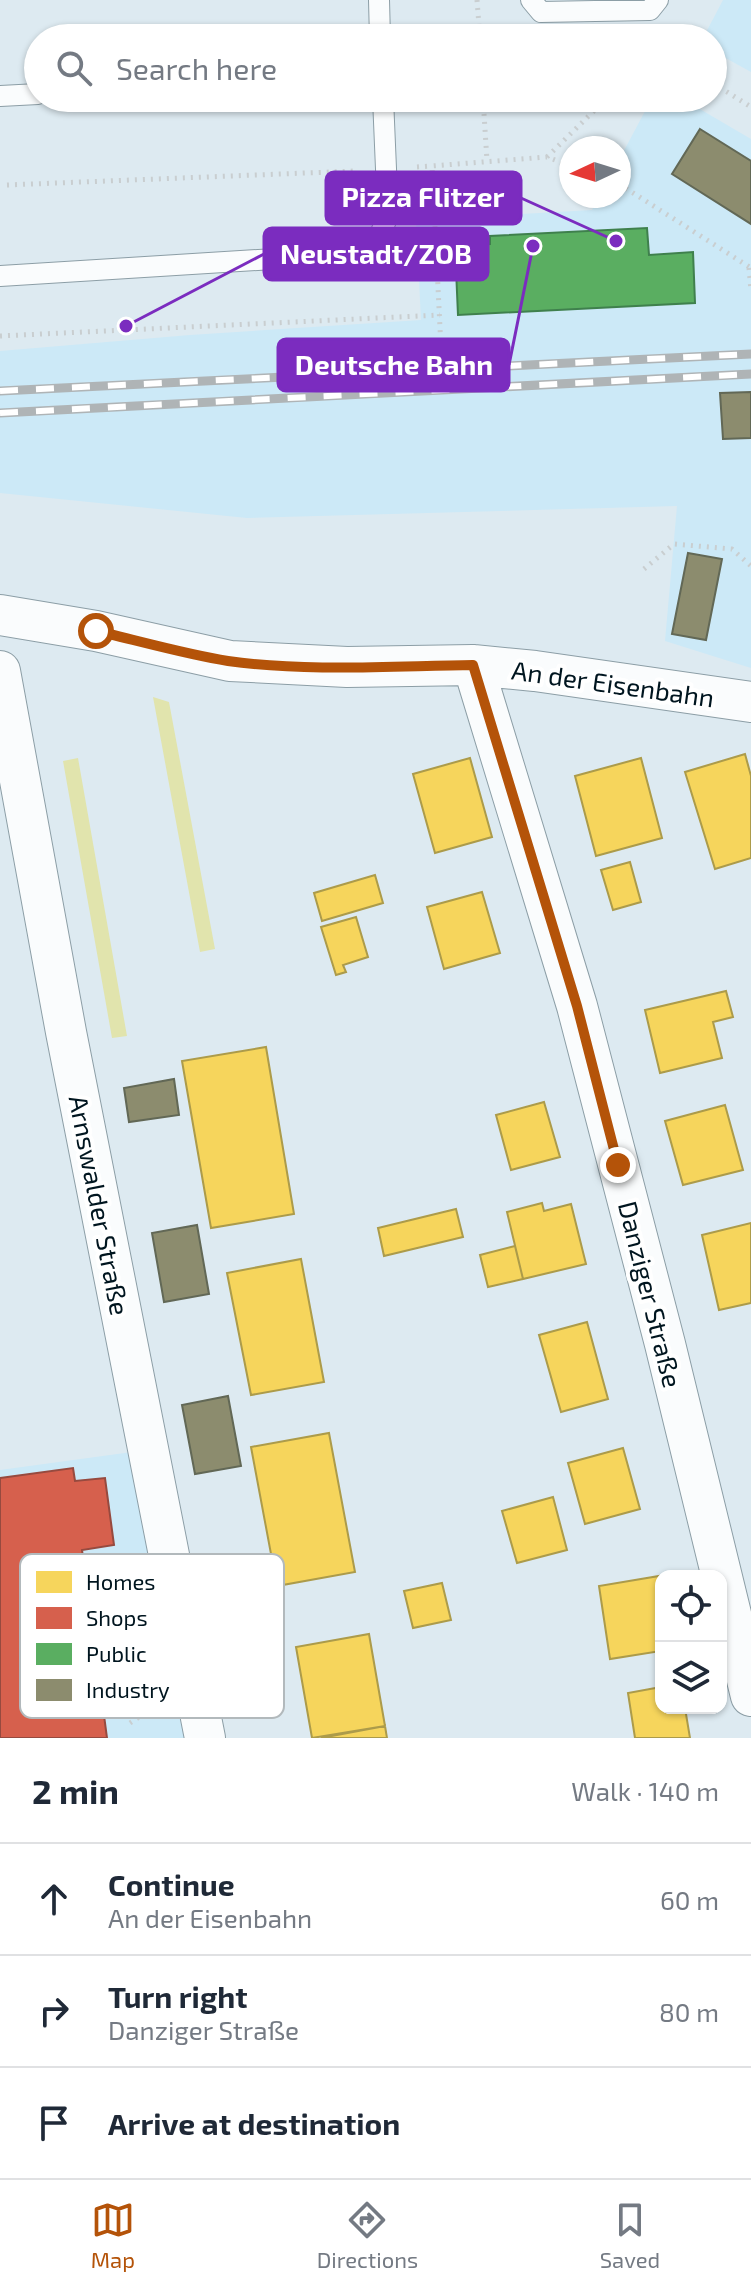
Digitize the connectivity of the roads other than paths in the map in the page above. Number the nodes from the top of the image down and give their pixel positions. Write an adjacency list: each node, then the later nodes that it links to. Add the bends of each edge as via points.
1 (379, 0): 4 (lane)
2 (531, 0): 3 (lane, via 541,12 650,10)
3 (658, 0)
4 (380, 24)
5 (24, 95): 6 (lane)
6 (0, 96)
7 (383, 112): 8 (lane, via 388,216 373,244 354,254)
8 (0, 276)
9 (0, 615): 10 (street, An der Eisenbahn, via 230,661 347,667)
10 (473, 665): 12 (street, An der Eisenbahn); 14 (street, Danziger Straße, via 577,1006)
11 (0, 671): 13 (street, Arnswalder Straße)
12 (751, 702)
13 (169, 1554)
14 (751, 1696)
15 (201, 1718): 16 (street, Arnswalder Straße)
16 (205, 1738)

